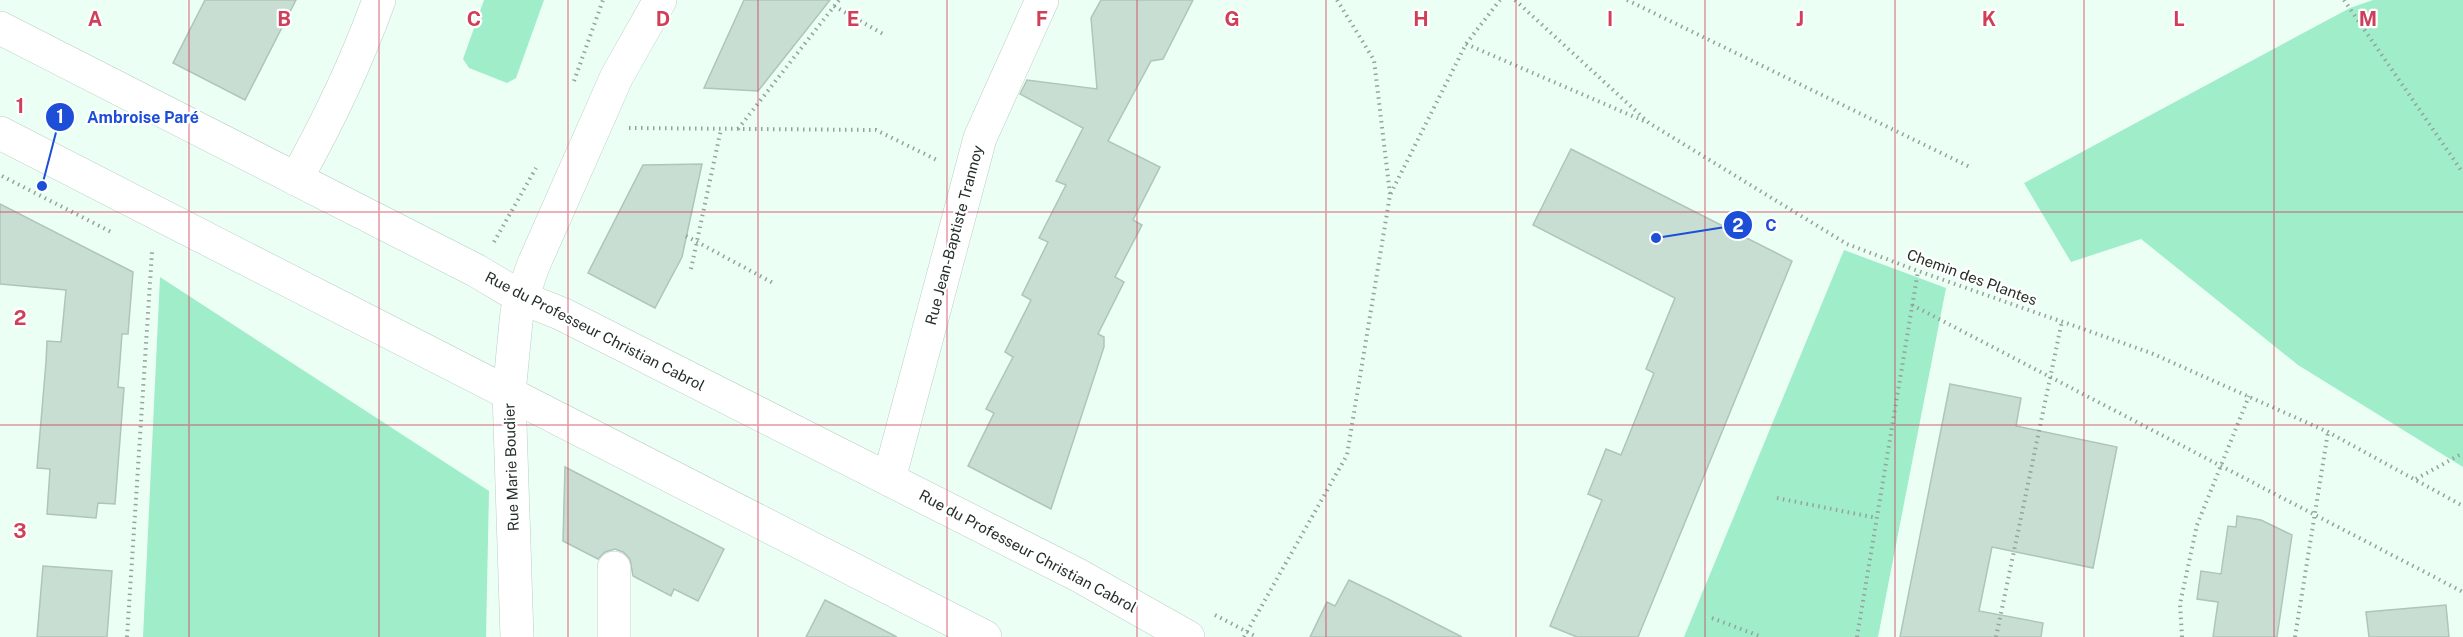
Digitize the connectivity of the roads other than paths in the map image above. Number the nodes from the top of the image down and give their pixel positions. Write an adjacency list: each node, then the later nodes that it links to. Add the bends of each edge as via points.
1 (380, 0): 6 (street)
2 (660, 0): 7 (street, Rue Marie Boudier, via 617,76 532,266)
3 (1042, 0): 9 (street, Rue Jean-Baptiste Trannoy, via 980,138)
4 (0, 28): 6 (street, Rue du Professeur Christian Cabrol)
5 (0, 133): 8 (street)
6 (296, 179): 7 (street, Rue du Professeur Christian Cabrol)
7 (522, 298): 8 (street, Rue Marie Boudier, via 514,330); 9 (street, Rue du Professeur Christian Cabrol, via 562,314)
8 (509, 393): 11 (street, Rue Marie Boudier); 13 (street)
9 (889, 479): 14 (street, Rue du Professeur Christian Cabrol, via 1078,575)
10 (614, 568): 12 (street)
11 (517, 637)
12 (614, 637)
13 (985, 637)
14 (1188, 637)

